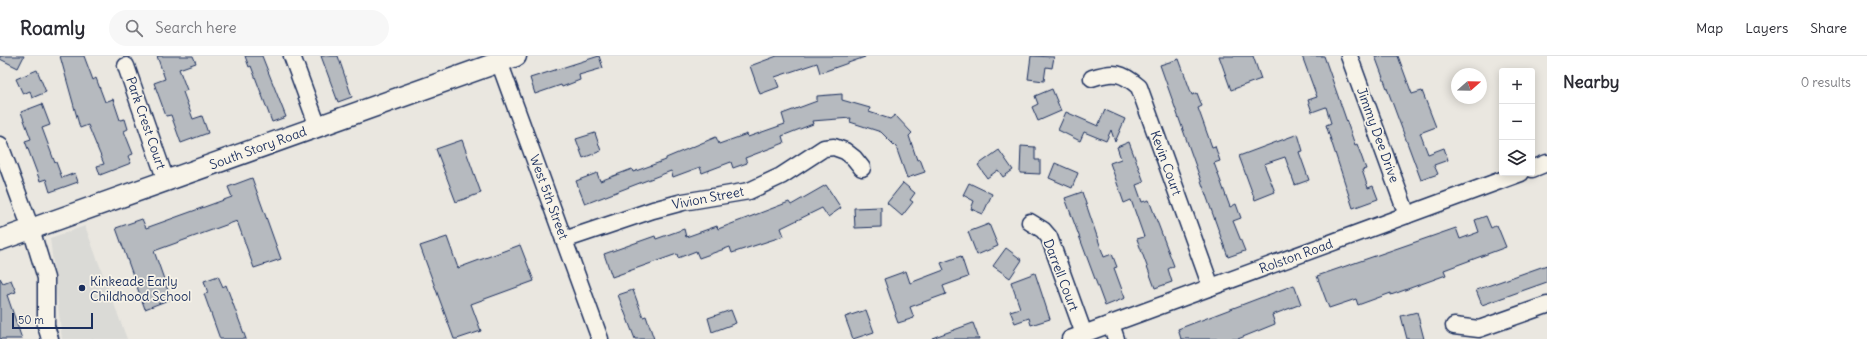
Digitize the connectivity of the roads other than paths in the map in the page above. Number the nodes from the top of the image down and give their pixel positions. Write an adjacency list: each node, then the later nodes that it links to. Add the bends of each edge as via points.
1 (292, 56): 6 (street)
2 (1349, 56): 13 (street, Jimmy Dee Drive)
3 (504, 58): 6 (main road, South Story Road); 17 (street, West 5th Street)
4 (126, 66): 12 (street, Park Crest Court)
5 (1092, 78): 18 (street, Kevin Court, via 1108,73 1122,75 1140,87)
6 (318, 127): 12 (main road, South Story Road)
7 (0, 145): 15 (street)
8 (1547, 163): 10 (street)
9 (862, 168): 17 (street, Vivion Street, via 845,151 834,147 824,148 782,176 749,191 653,210)
10 (1535, 168)
11 (1513, 176): 13 (street, Rolston Road)
12 (166, 181): 15 (main road, South Story Road)
13 (1407, 215): 18 (street, Rolston Road)
14 (1030, 222): 22 (street, Darrell Court, via 1049,237)
15 (31, 229): 16 (main road, South Story Road); 23 (street, via 46,278 46,326)
16 (0, 240)
17 (564, 240): 24 (street, West 5th Street)
18 (1211, 287): 20 (street, Rolston Road)
19 (1547, 305): 21 (street, via 1479,329)
20 (1111, 324): 22 (street, Rolston Road); 25 (street)
21 (1454, 326)
22 (1077, 337)
23 (50, 339)
24 (600, 339)
25 (1116, 339)

